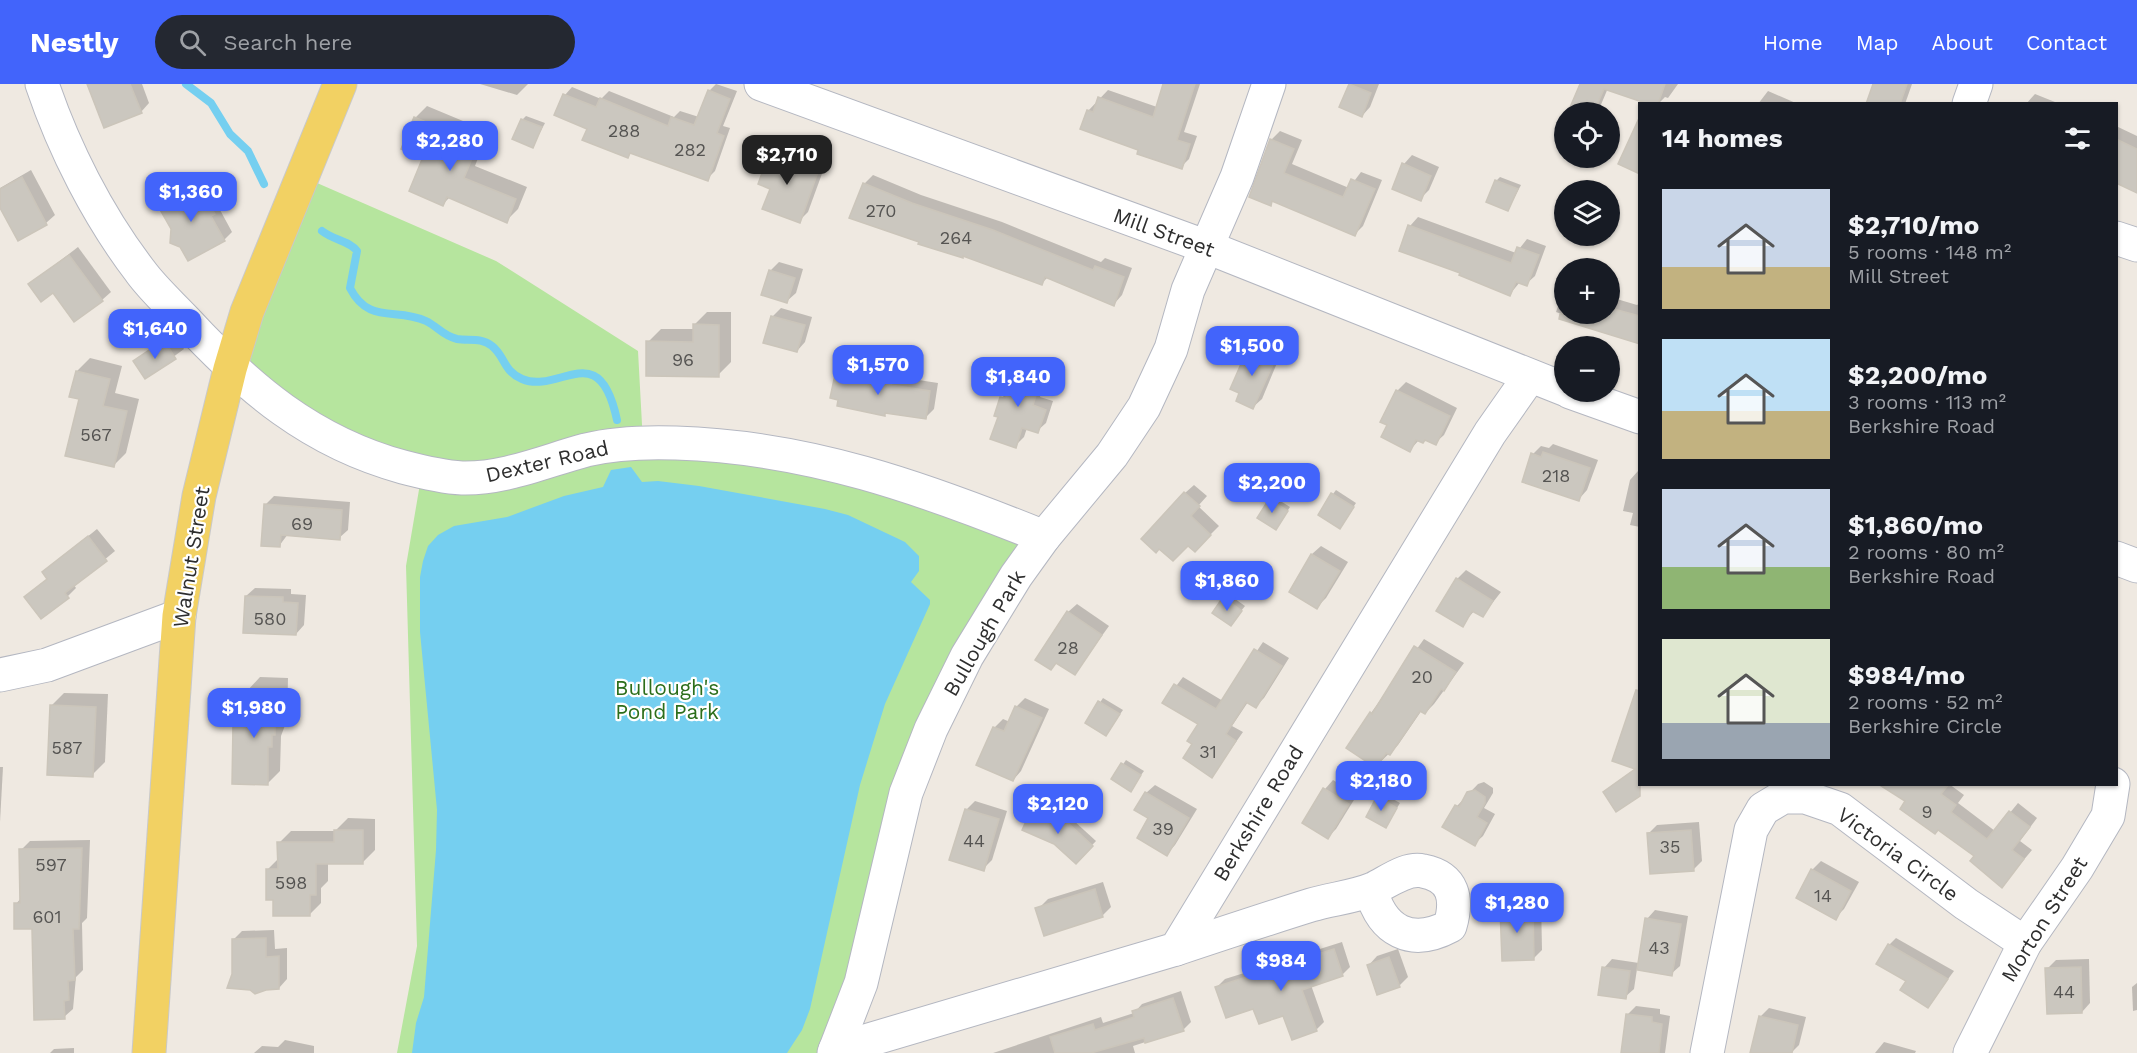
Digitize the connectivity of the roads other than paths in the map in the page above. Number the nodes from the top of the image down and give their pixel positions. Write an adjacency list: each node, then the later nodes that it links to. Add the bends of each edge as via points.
1 (42, 84): 10 (street, Dexter Road, via 72,158 140,272)
2 (340, 84): 10 (main road, Walnut Street, via 247,312)
3 (761, 84): 9 (street, Mill Street)
4 (1269, 84): 9 (street, Bullough Park, via 1237,177)
5 (1976, 84): 6 (street)
6 (1970, 102)
7 (2118, 239): 8 (street)
8 (2137, 245)
9 (1207, 247): 11 (street, Mill Street); 15 (street, Bullough Park, via 1188,290 1171,349 1144,407 1112,455)
10 (230, 369): 15 (street, Dexter Road, via 322,436 380,461 427,473 487,477 583,451 633,443 722,446 801,457 867,472 932,492); 18 (main road, Walnut Street, via 199,496)
11 (1530, 376): 12 (street, Mill Street); 24 (street, Berkshire Road, via 1472,462)
12 (1554, 385)
13 (1598, 402): 14 (street)
14 (1638, 416)
15 (1044, 537): 25 (street, Bullough Park, via 967,656 918,759 906,793 861,982)
16 (2118, 559): 17 (street)
17 (2137, 566)
18 (179, 616): 19 (street, via 48,665); 26 (main road, Walnut Street)
19 (0, 675)
20 (2113, 786): 23 (street, Morton Street, via 2108,816)
21 (1780, 791): 23 (street, Victoria Circle, via 1840,809 1966,904); 27 (street, Victoria Circle, via 1751,830)
22 (1371, 890): 24 (street)
23 (2025, 943): 28 (street, Morton Street)
24 (1176, 949): 25 (street)
25 (835, 1052)
26 (149, 1053)
27 (1707, 1053)
28 (1970, 1053)

